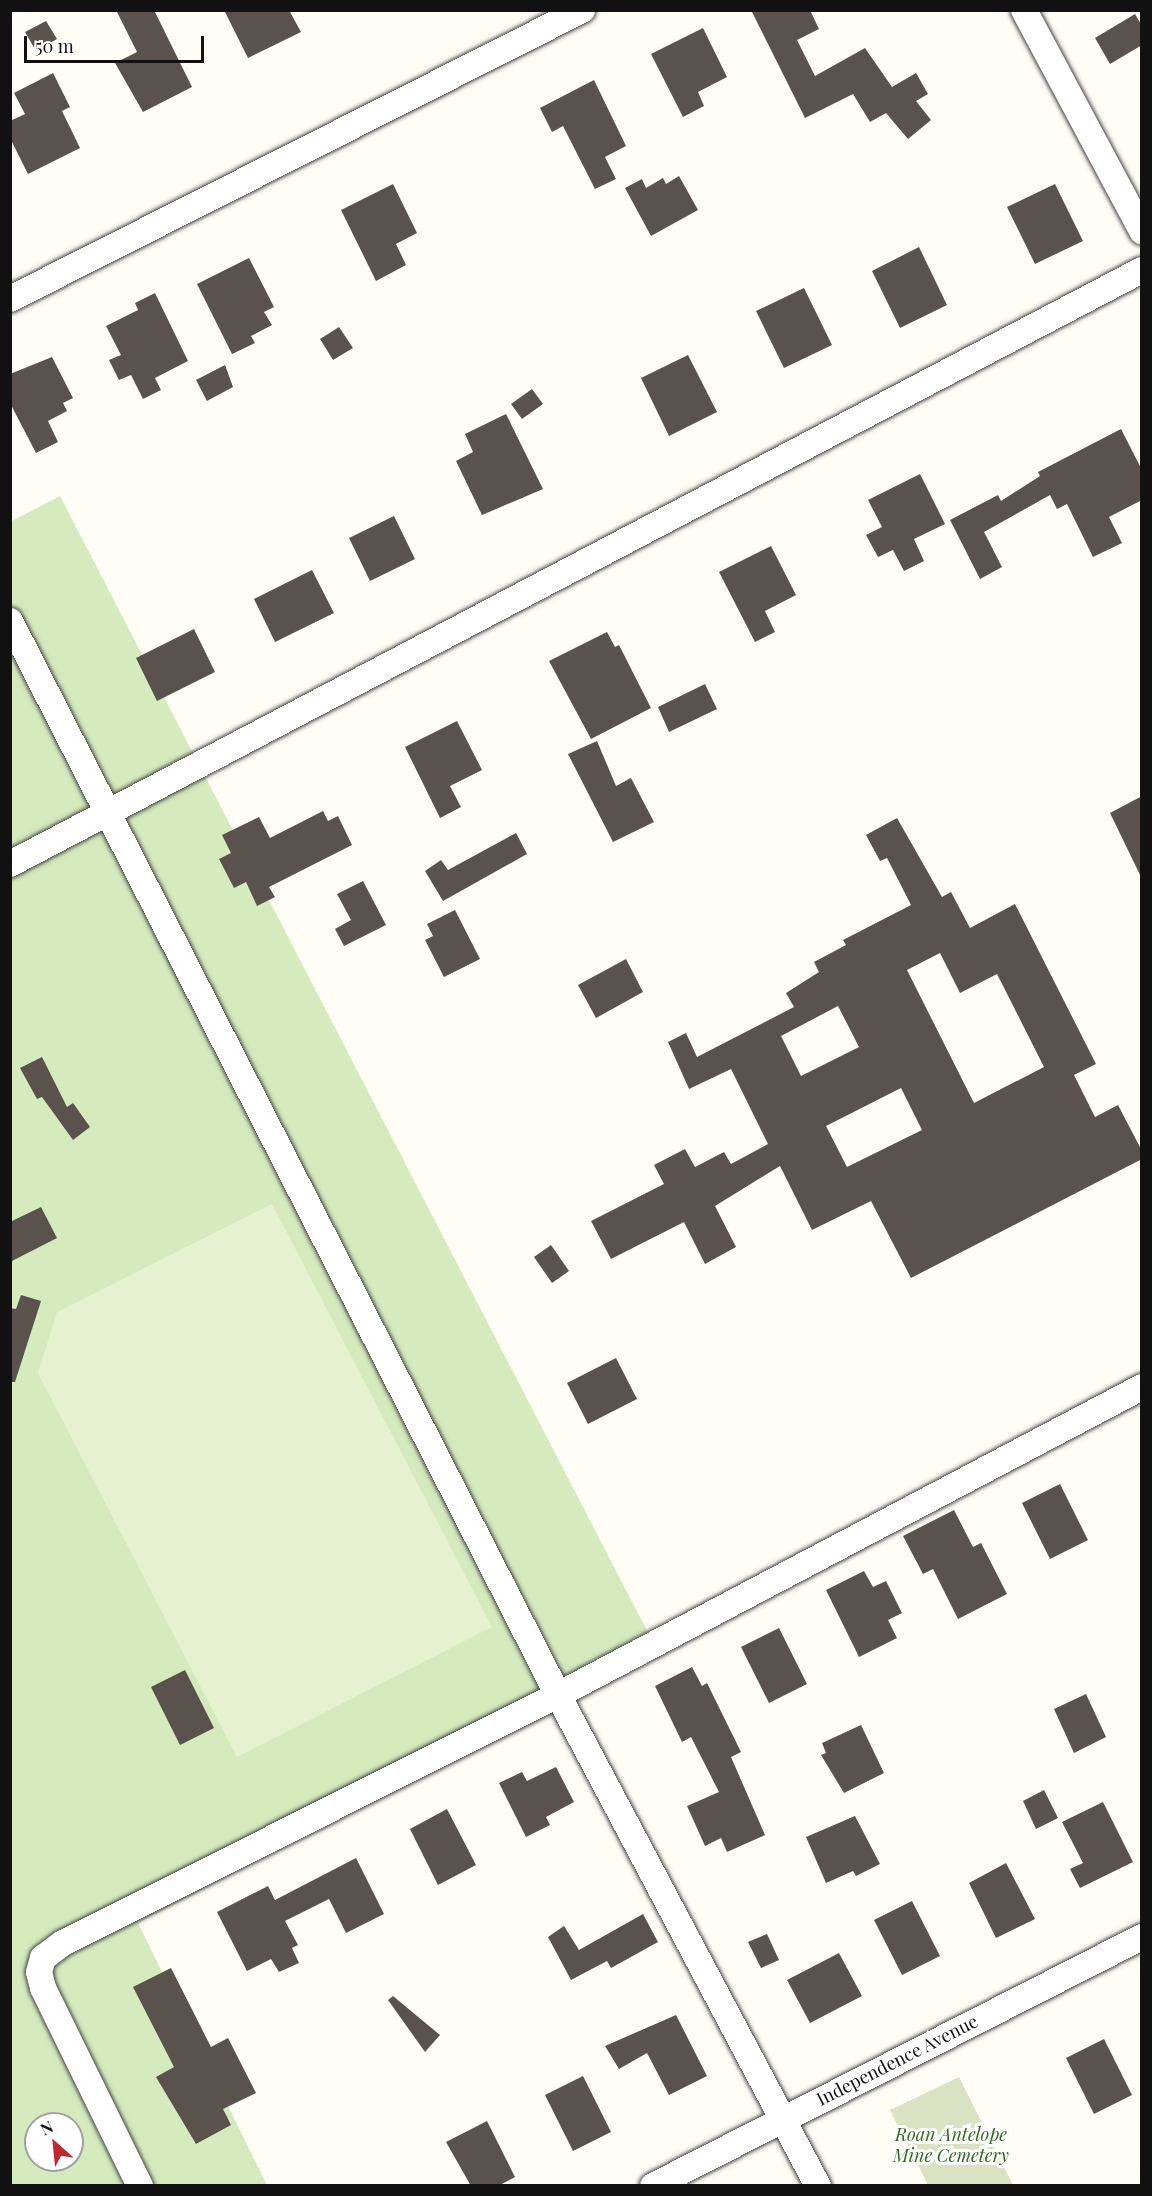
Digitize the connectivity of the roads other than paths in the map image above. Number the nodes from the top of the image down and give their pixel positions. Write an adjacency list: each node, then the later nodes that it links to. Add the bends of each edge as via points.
1 (582, 10): 5 (street)
2 (1024, 10): 3 (street)
3 (1142, 231)
4 (1142, 270): 7 (street)
5 (10, 299)
6 (10, 621): 7 (street)
7 (109, 813): 8 (street); 10 (street)
8 (10, 864)
9 (1142, 1387): 10 (street)
10 (558, 1695): 12 (street); 13 (street, via 63,1943 43,1958 39,1972 43,1988)
11 (1142, 1937): 12 (street, Independence Avenue)
12 (783, 2118): 14 (street, Independence Avenue); 15 (street)
13 (140, 2186)
14 (653, 2186)
15 (818, 2186)

